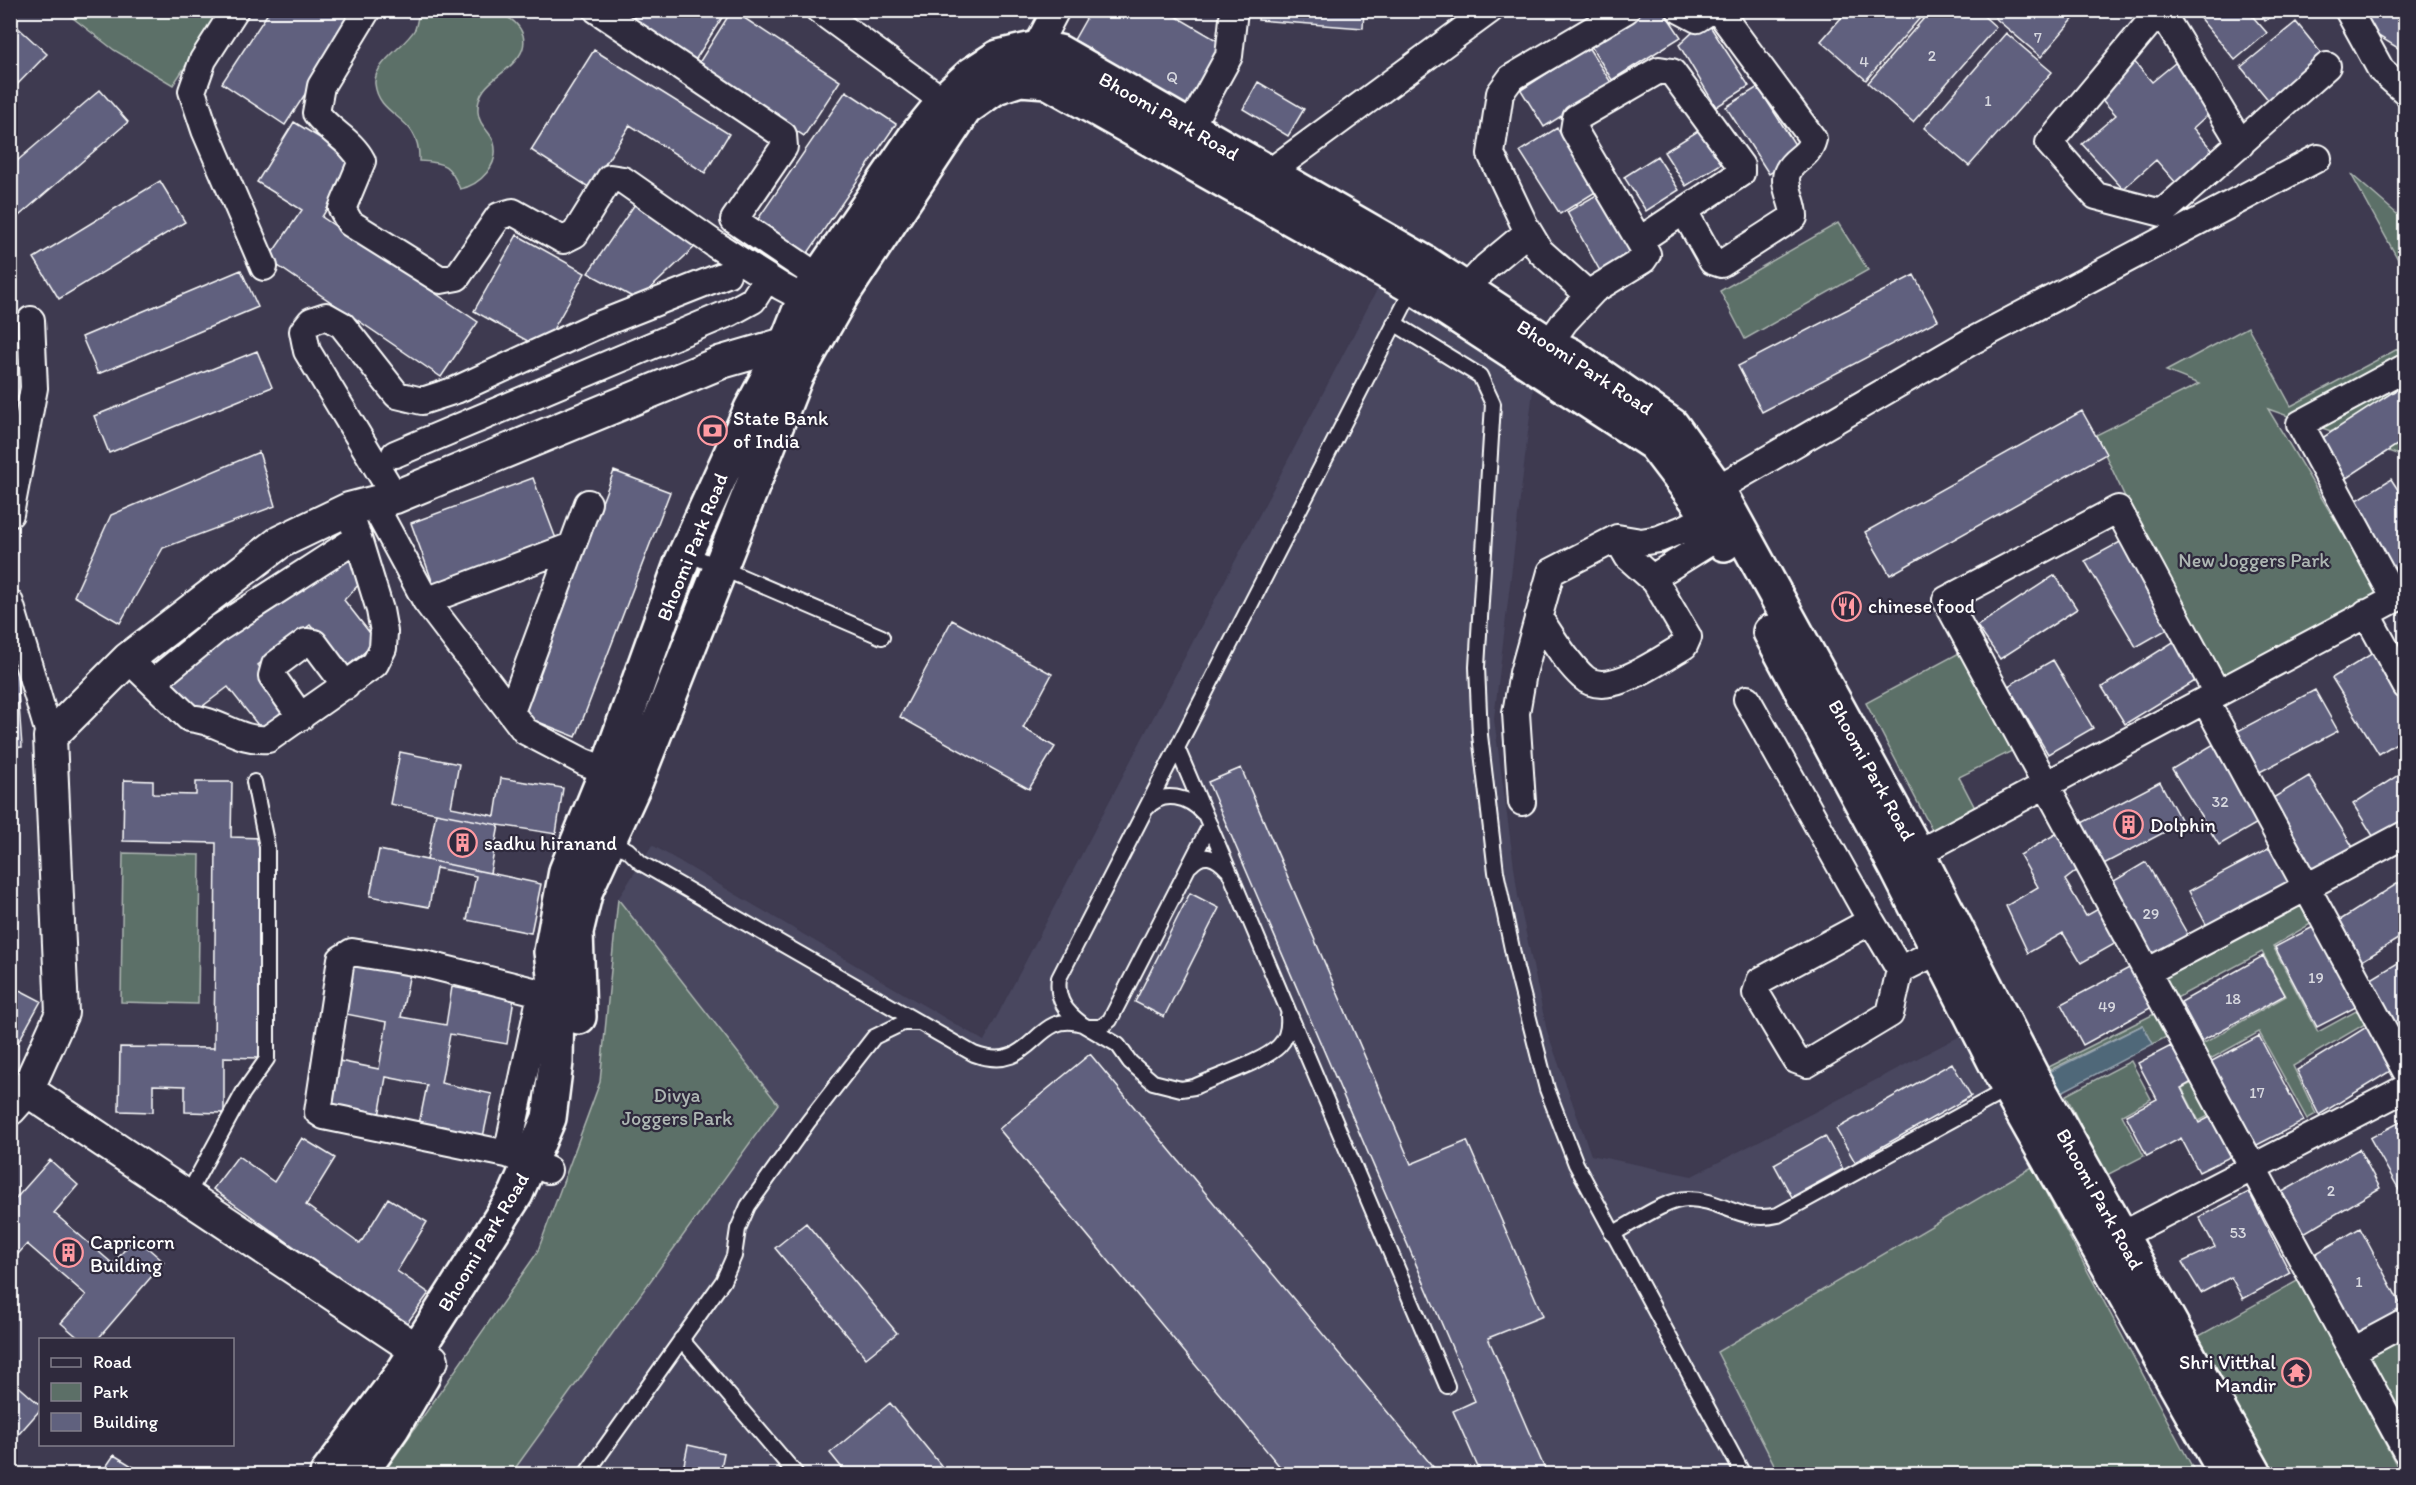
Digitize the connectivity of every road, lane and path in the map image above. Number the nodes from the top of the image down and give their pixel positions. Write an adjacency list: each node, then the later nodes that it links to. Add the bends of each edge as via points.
1 (235, 10): 31 (street, via 203,60 192,91)
2 (367, 10): 30 (street, via 321,86 316,113 328,128 355,147 362,161 342,209 350,223 441,280 457,277 499,216 513,212 563,240 574,234 610,178 623,180)
3 (597, 10): 27 (street, via 783,135 784,147)
4 (819, 10): 18 (street)
5 (1056, 10): 14 (street)
6 (1234, 10): 19 (street, via 1229,56)
7 (1490, 10): 22 (street)
8 (1626, 10): 28 (street, via 1511,78 1500,93 1491,154)
9 (1680, 10): 10 (street, via 1697,19)
10 (1711, 10)
11 (1718, 10): 25 (street, via 1813,139 1810,150 1788,170 1786,181 1795,206 1794,217 1721,264 1712,261)
12 (2160, 10): 20 (street); 23 (street, via 2049,143 2096,195 2162,213)
13 (2348, 10): 17 (street, via 2381,70)
14 (1037, 48): 16 (street); 18 (main road, Bhoomi Park Road, via 998,57 972,74); 19 (main road, Bhoomi Park Road, via 1059,52)
15 (2326, 66): 20 (street)
16 (1020, 79): 18 (main road, Bhoomi Park Road); 24 (main road, Bhoomi Park Road, via 1047,81)
17 (2406, 92)
18 (957, 108): 37 (main road)
19 (1190, 127): 22 (main road, Bhoomi Park Road)
20 (2241, 144): 23 (street)
21 (2318, 158): 26 (street)
22 (1269, 173): 24 (street); 33 (main road, Bhoomi Park Road)
23 (2198, 181): 26 (street)
24 (1242, 191): 33 (main road, Bhoomi Park Road)
25 (1684, 211): 29 (street); 29 (street, via 1741,173 1742,166 1672,72 1659,70 1576,117 1574,130)
26 (2214, 214): 45 (street, via 1970,342)
27 (734, 220): 30 (street); 37 (street)
28 (1528, 232): 35 (street, via 1540,251); 36 (street)
29 (1640, 240): 35 (street, via 1647,254 1643,260)
30 (716, 245): 34 (street)
31 (264, 267)
32 (727, 274): 44 (street, via 422,401 397,395 342,325 326,316 311,321 303,331 307,351)
33 (1419, 275): 36 (main road, Bhoomi Park Road); 39 (lane)
34 (767, 278): 37 (street); 44 (street, via 753,300 729,313 393,449)
35 (1589, 295): 41 (street)
36 (1457, 298): 41 (main road, Bhoomi Park Road)
37 (824, 303): 40 (main road, Bhoomi Park Road); 50 (main road)
38 (31, 320): 46 (street, via 34,388)
39 (1394, 323): 68 (lane); 105 (lane, via 1480,376 1493,404 1477,667 1480,735 1496,872 1547,1089 1576,1164)
40 (787, 342): 44 (street, via 722,362); 49 (main road, Bhoomi Park Road, via 751,409)
41 (1542, 354): 45 (main road, Bhoomi Park Road, via 1571,354 1672,425)
42 (2406, 367): 52 (street, via 2300,424)
43 (588, 503): 48 (street)
44 (378, 507): 53 (street); 59 (street, via 280,542); 60 (street); 61 (street, via 383,648 375,664)
45 (1718, 512): 47 (street, via 1659,539 1641,542); 51 (street); 77 (main road, Bhoomi Park Road)
46 (10, 514)
47 (1617, 538): 51 (street, via 1628,557); 56 (street, via 1551,572)
48 (572, 546): 53 (street); 65 (street)
49 (686, 553): 50 (lane); 69 (main road, Bhoomi Park Road)
50 (721, 567): 57 (lane); 69 (main road)
51 (1655, 581): 56 (street, via 1688,637 1684,646 1629,678 1601,685 1584,678)
52 (2400, 596): 55 (street)
53 (426, 602): 65 (street)
54 (10, 603): 58 (street)
55 (2366, 613): 62 (street); 63 (street)
56 (1538, 617): 72 (street, via 1516,712)
57 (882, 638)
58 (16, 639): 67 (street)
59 (128, 659): 60 (street); 67 (street)
60 (153, 682): 66 (street, via 189,718 203,719 251,741 268,740)
61 (345, 686): 66 (street); 66 (street, via 314,643 306,642 275,666 272,676)
62 (2406, 686)
63 (2211, 696): 71 (street); 71 (street, via 2118,509 1956,594 1946,600); 81 (street)
64 (1747, 699): 82 (street)
65 (511, 712): 69 (street, via 525,731)
66 (301, 717)
67 (50, 736): 101 (street, via 63,1013)
68 (1177, 748): 73 (lane); 74 (lane)
69 (621, 775): 76 (main road); 80 (main road, Bhoomi Park Road)
70 (254, 782): 104 (lane, via 267,847 267,1059 243,1093)
71 (2046, 784): 77 (street); 85 (street)
72 (1522, 802)
73 (1144, 812): 74 (lane, via 1157,800 1174,797 1194,804); 86 (lane, via 1059,978)
74 (1209, 821): 78 (lane); 79 (lane)
75 (2406, 834): 81 (street)
76 (609, 842): 80 (main road); 87 (lane)
77 (1906, 859): 83 (main road, Bhoomi Park Road)
78 (1189, 867): 79 (lane, via 1208,856); 90 (lane)
79 (1229, 871): 89 (lane)
80 (579, 874): 88 (main road, via 576,932)
81 (2306, 887): 85 (street); 98 (street)
82 (1871, 921): 84 (street); 84 (street, via 1760,981 1756,993 1796,1060 1807,1064 1890,1014)
83 (1950, 945): 84 (street); 99 (main road, Bhoomi Park Road)
84 (1900, 970)
85 (2147, 972): 103 (street)
86 (1057, 989): 92 (lane, via 1066,1010); 93 (lane, via 1052,1016)
87 (873, 996): 91 (lane); 94 (lane, via 884,1013)
88 (559, 998): 102 (street); 102 (main road, via 573,1110 558,1121); 102 (street, via 425,964 352,952 341,959 318,1112)
89 (1288, 1013): 96 (lane, via 1284,1040); 97 (lane)
90 (1110, 1020): 92 (lane, via 1101,1027); 95 (lane, via 1110,1033)
91 (921, 1023): 93 (lane, via 974,1054 1000,1060 1023,1051); 94 (lane, via 903,1023)
92 (1085, 1025): 93 (lane, via 1062,1022); 95 (lane)
93 (1042, 1032)
94 (874, 1037): 108 (lane, via 748,1206 738,1229 729,1270)
95 (1118, 1045): 96 (lane, via 1153,1082 1181,1089 1194,1087)
96 (1269, 1053): 97 (lane, via 1288,1050)
97 (1311, 1066): 111 (lane)
98 (2406, 1071)
99 (2020, 1082): 105 (lane, via 1778,1215 1762,1219 1744,1216 1705,1201 1687,1199 1671,1202); 106 (main road, Bhoomi Park Road)
100 (2406, 1088): 103 (street)
101 (19, 1099): 104 (street)
102 (528, 1162): 110 (main road, via 481,1265)
103 (2253, 1169): 106 (street); 109 (street)
104 (187, 1196): 110 (street)
105 (1612, 1234): 118 (lane)
106 (2109, 1241): 112 (main road, Bhoomi Park Road)
107 (2406, 1322): 109 (street)
108 (681, 1339): 116 (lane); 117 (lane)
109 (2352, 1351): 113 (street)
110 (424, 1355): 114 (main road); 115 (main road, via 393,1427)
111 (1448, 1386)
112 (2212, 1424): 119 (main road, Bhoomi Park Road); 120 (main road, Bhoomi Park Road)
113 (2406, 1451)
114 (327, 1474)
115 (360, 1474)
116 (586, 1474)
117 (796, 1474)
118 (1743, 1474)
119 (2226, 1474)
120 (2255, 1474)

